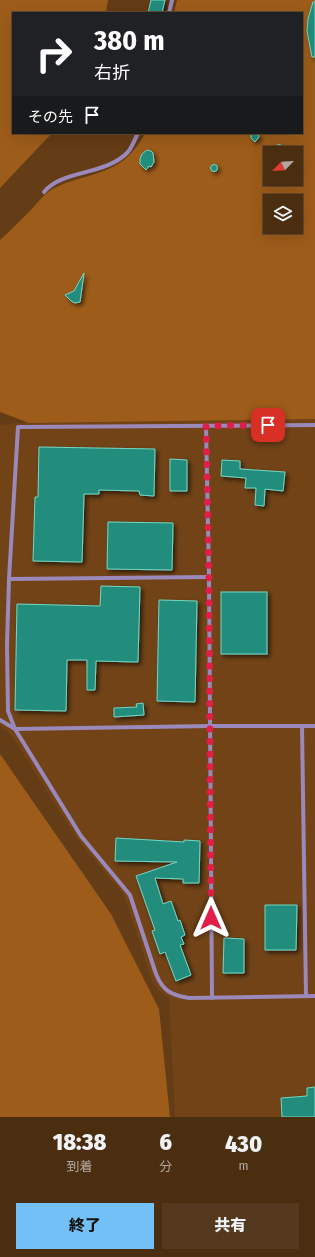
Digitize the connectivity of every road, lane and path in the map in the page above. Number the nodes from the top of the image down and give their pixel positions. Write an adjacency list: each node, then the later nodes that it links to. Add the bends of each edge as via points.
1 (172, 0): 2 (street)
2 (169, 12)
3 (138, 134): 4 (street, via 129,152 115,162 54,183)
4 (44, 192)
5 (315, 425): 6 (street)
6 (206, 426): 7 (street); 8 (street, via 18,427)
7 (209, 577): 8 (street); 10 (street)
8 (9, 579): 13 (street, via 8,711)
9 (0, 720): 13 (street)
10 (210, 726): 11 (street); 13 (street); 16 (street)
11 (302, 726): 12 (street); 14 (street)
12 (315, 726)
13 (15, 729): 16 (street, via 81,836 130,895 159,981 174,995)
14 (306, 996): 15 (street); 16 (street)
15 (315, 996)
16 (212, 998)

